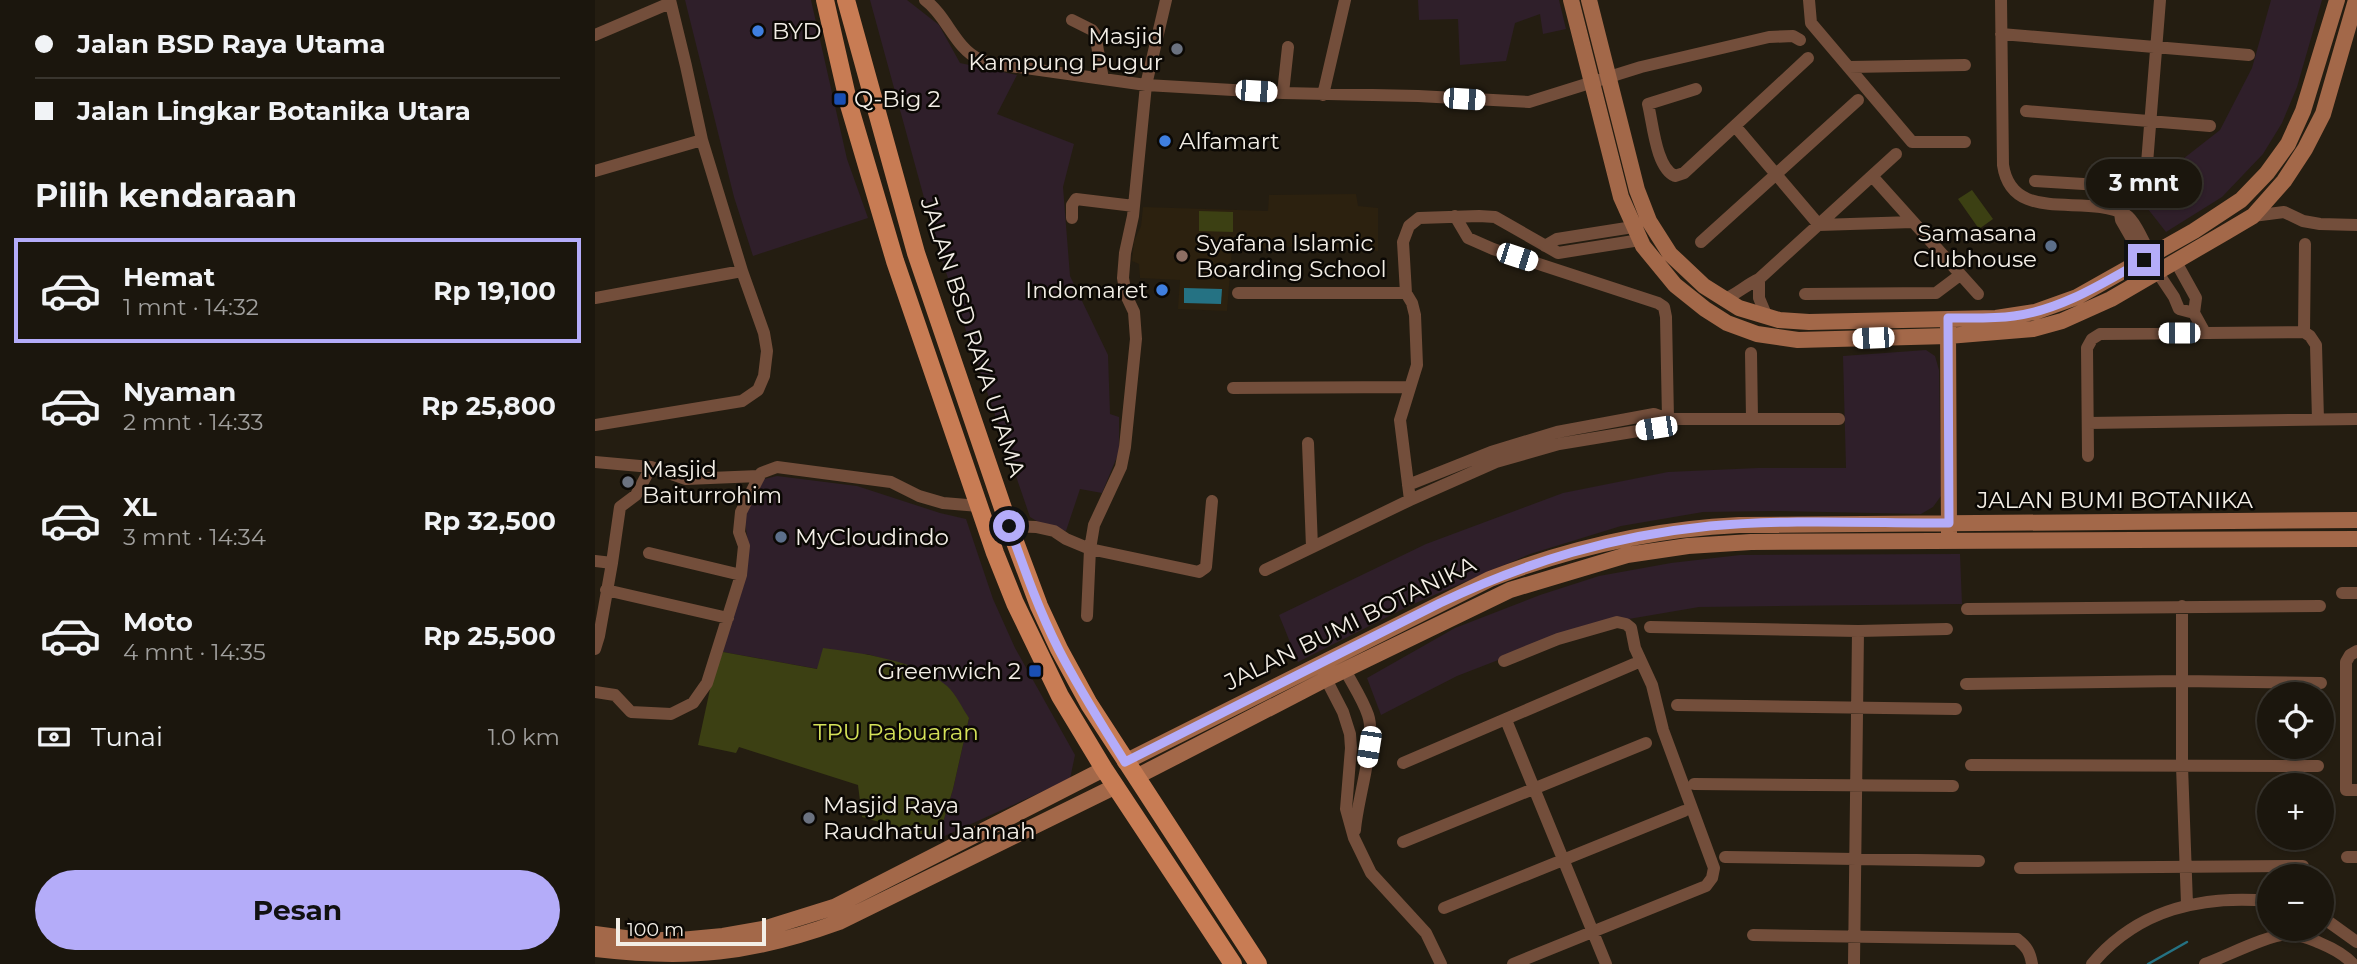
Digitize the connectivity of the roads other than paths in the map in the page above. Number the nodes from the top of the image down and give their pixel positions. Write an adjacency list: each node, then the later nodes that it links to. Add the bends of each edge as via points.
1 (825, 0): 57 (main road, JALAN BSD RAYA UTAMA, via 849,105)
2 (846, 0): 55 (main road, JALAN BSD RAYA UTAMA)
3 (925, 0): 25 (street, via 965,50 979,60)
4 (1166, 0): 27 (street)
5 (1345, 0): 30 (street)
6 (1571, 0): 26 (main road)
7 (1590, 0): 24 (main road)
8 (1809, 0): 23 (street, via 1811,23)
9 (2001, 0): 15 (street)
10 (2159, 0): 19 (street)
11 (2337, 0): 56 (main road, via 2303,111 2288,144 2267,173 2241,200)
12 (2356, 0): 43 (main road, via 2323,114)
13 (670, 2): 16 (street); 36 (street)
14 (1072, 20): 25 (street, via 1095,34)
15 (2001, 34): 19 (street); 56 (street, via 2003,165 2009,186 2033,202 2093,205 2120,213)
16 (595, 35)
17 (1800, 40): 24 (street, via 1769,37)
18 (1288, 47): 29 (street)
19 (2156, 48): 20 (street); 33 (street)
20 (2249, 55)
21 (1808, 58): 34 (street)
22 (1965, 65): 23 (street)
23 (1849, 67): 37 (street, via 1912,142)
24 (1608, 76): 26 (street); 68 (main road, via 1649,220 1670,254)
25 (1103, 79): 27 (street)
26 (1590, 81): 30 (street, via 1529,102); 52 (main road, via 1621,197)
27 (1146, 85): 29 (street); 44 (street)
28 (1696, 89): 34 (street, via 1648,104 1668,173 1684,173)
29 (1283, 93): 30 (street)
30 (1323, 94)
31 (1858, 100): 40 (street)
32 (2026, 111): 33 (street)
33 (2150, 121): 35 (street); 42 (street, via 2141,183 2132,187)
34 (1735, 125): 40 (street)
35 (2210, 126)
36 (702, 140): 39 (street); 59 (street)
37 (1965, 142)
38 (1896, 154): 41 (street)
39 (595, 172)
40 (1776, 174): 50 (street); 53 (street)
41 (1872, 176): 49 (street); 50 (street)
42 (2035, 181)
43 (2284, 181): 45 (street); 47 (main road)
44 (1134, 206): 48 (street, via 1076,199); 102 (street, via 1123,278 1136,322 1125,447 1121,467 1094,525)
45 (2284, 212): 47 (street); 51 (street, via 2303,221)
46 (1455, 216): 52 (street, via 1495,217 1558,253); 64 (street, via 1419,218 1409,226 1403,242); 78 (street, via 1468,238 1493,249 1664,307)
47 (2253, 216): 58 (main road)
48 (1072, 218)
49 (1913, 222): 50 (street); 61 (street)
50 (1819, 225): 62 (street)
51 (2357, 225)
52 (1636, 233): 74 (main road, via 1663,273 1689,297 1744,330 1798,340)
53 (1701, 242)
54 (2305, 244): 72 (street)
55 (916, 253): 57 (main road); 97 (main road, JALAN BSD RAYA UTAMA)
56 (2147, 258): 71 (main road, via 2077,297 2035,312)
57 (895, 261): 93 (main road, JALAN BSD RAYA UTAMA)
58 (2176, 262): 60 (main road); 69 (street, via 2196,298)
59 (742, 271): 67 (street); 84 (street, via 767,351 758,390 742,401)
60 (2158, 273): 69 (street, via 2179,309); 74 (main road, via 2062,321 2033,329)
61 (1960, 275): 65 (street, via 1936,293); 66 (street)
62 (1759, 279): 68 (street); 70 (street, via 1759,298)
63 (1238, 293): 64 (street)
64 (1406, 293): 76 (street, via 1415,315 1416,365)
65 (1805, 294)
66 (1977, 294)
67 (595, 298)
68 (1723, 300): 70 (main road)
69 (2193, 313): 73 (street)
70 (1767, 317): 71 (main road, via 1809,322)
71 (1948, 318): 74 (main road)
72 (2304, 332): 73 (street); 82 (street, via 2316,345)
73 (2205, 333): 83 (street, via 2100,334 2092,339 2087,348)
74 (1948, 336): 96 (main road)
75 (1751, 353): 79 (street)
76 (1410, 387): 77 (street); 90 (street, via 1400,420)
77 (1233, 388)
78 (1668, 419): 79 (street); 90 (street, via 1654,414 1557,432); 92 (street, via 1656,428 1559,444 1496,463)
79 (1752, 419): 80 (street)
80 (1839, 419)
81 (2357, 419): 82 (street)
82 (2318, 420): 83 (street)
83 (2088, 423): 86 (street)
84 (595, 425)
85 (1308, 443): 101 (street)
86 (2088, 456)
87 (595, 462): 88 (street)
88 (651, 467): 89 (street, via 686,479); 105 (street, via 636,495 620,507)
89 (759, 476): 93 (street, via 778,467 861,477 891,482 943,503); 108 (street, via 740,522 744,546)
90 (1408, 485): 92 (street)
91 (1212, 500): 102 (street, via 1203,571)
92 (1410, 500): 101 (street)
93 (979, 506): 142 (main road, JALAN BSD RAYA UTAMA, via 1034,646)
94 (2357, 520): 95 (main road, JALAN BUMI BOTANIKA)
95 (2270, 522): 96 (main road, JALAN BUMI BOTANIKA); 100 (main road)
96 (1949, 523): 99 (main road); 106 (main road, JALAN BUMI BOTANIKA, via 1711,526 1604,543)
97 (1009, 526): 102 (street, via 1054,531); 137 (main road, JALAN BSD RAYA UTAMA, via 1059,649)
98 (2357, 539): 100 (main road, JALAN BUMI BOTANIKA)
99 (1949, 540): 100 (main road, JALAN BUMI BOTANIKA); 109 (main road, JALAN BUMI BOTANIKA, via 1751,541 1688,546 1627,555)
100 (2271, 541)
101 (1312, 547): 107 (street)
102 (1090, 549): 116 (street)
103 (649, 553): 108 (street)
104 (595, 561): 105 (street)
105 (612, 563): 110 (street)
106 (1526, 565): 109 (main road); 137 (main road, JALAN BUMI BOTANIKA, via 1440,603)
107 (1265, 570)
108 (741, 575): 117 (street)
109 (1532, 582): 125 (main road, JALAN BUMI BOTANIKA)
110 (606, 590): 117 (street); 121 (street)
111 (2342, 593): 112 (street)
112 (2357, 593)
113 (2182, 606): 114 (street); 115 (street); 127 (street)
114 (2320, 606)
115 (1967, 609)
116 (1087, 616)
117 (728, 618): 130 (street, via 707,683 689,706 671,714 631,712 615,695)
118 (1650, 627): 120 (street)
119 (1947, 629): 120 (street)
120 (1858, 631): 132 (street)
121 (595, 649)
122 (2357, 651): 134 (street, via 2346,662)
123 (1504, 662): 166 (street, via 1558,639 1617,622 1631,628 1714,868 1706,886)
124 (1634, 664): 135 (street)
125 (1345, 670): 126 (main road, JALAN BUMI BOTANIKA); 151 (street, via 1370,727)
126 (1327, 679): 143 (main road, JALAN BUMI BOTANIKA); 151 (street, via 1350,734 1346,809)
127 (2181, 681): 128 (street); 129 (street); 140 (street)
128 (2257, 682)
129 (1966, 684)
130 (595, 692)
131 (1677, 705): 132 (street)
132 (1858, 707): 133 (street); 145 (street)
133 (1957, 709)
134 (2351, 714): 146 (street)
135 (1506, 720): 138 (street); 149 (street)
136 (1646, 743): 149 (street)
137 (1125, 762): 143 (main road, JALAN BSD RAYA UTAMA)
138 (1403, 762)
139 (1971, 765): 140 (street)
140 (2182, 766): 141 (street); 157 (street)
141 (2318, 766)
142 (1104, 769): 147 (main road, JALAN BSD RAYA UTAMA); 160 (main road)
143 (1136, 777): 173 (main road, JALAN BSD RAYA UTAMA)
144 (1693, 784): 145 (street)
145 (1857, 785): 148 (street); 154 (street)
146 (2351, 785)
147 (1116, 786): 161 (main road); 172 (main road, JALAN BSD RAYA UTAMA)
148 (1953, 786)
149 (1534, 788): 152 (street); 155 (street)
150 (1684, 811): 155 (street)
151 (1354, 838): 174 (street, via 1371,873 1426,933)
152 (1403, 842)
153 (1725, 857): 154 (street)
154 (1855, 860): 156 (street); 169 (street)
155 (1562, 861): 164 (street); 166 (street)
156 (1979, 861)
157 (2185, 866): 158 (street); 159 (street); 163 (street)
158 (2257, 866)
159 (2020, 867)
160 (880, 884): 161 (main road); 167 (main road, via 834,907 763,929 680,940)
161 (888, 898): 171 (main road, via 798,937 749,948 680,955)
162 (2257, 900): 163 (street, via 2224,898)
163 (2186, 904): 179 (street, via 2131,928)
164 (1444, 908)
165 (2334, 926): 170 (street)
166 (1593, 932): 175 (street); 176 (street)
167 (595, 934)
168 (1753, 935): 169 (street)
169 (1854, 937): 177 (street); 178 (street, via 2017,939 2030,953)
170 (2357, 942)
171 (595, 949)
172 (1233, 964)
173 (1258, 964)
174 (1441, 964)
175 (1513, 964)
176 (1606, 964)
177 (1854, 964)
178 (2032, 964)
179 (2092, 964)
180 (2205, 964): 181 (street, via 2288,934 2331,948)
181 (2353, 964)

